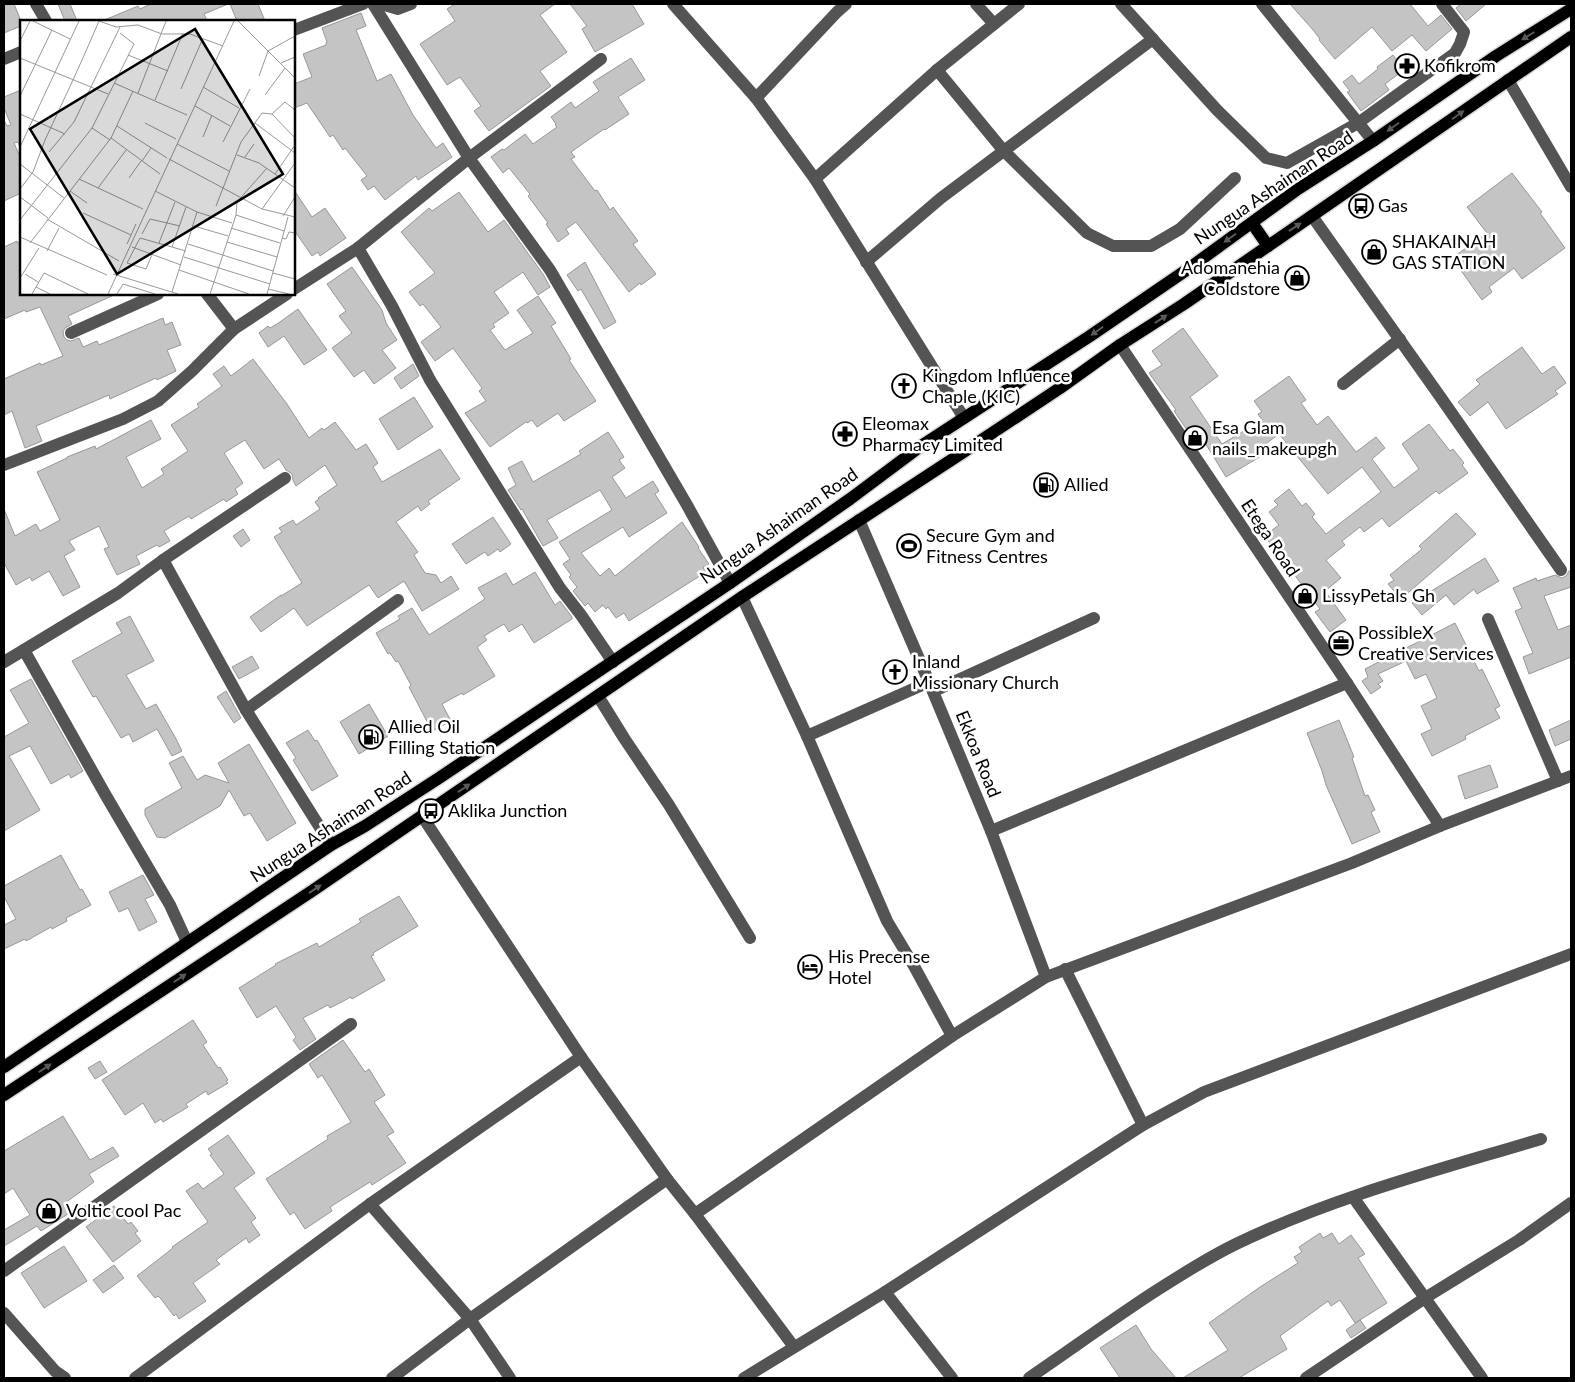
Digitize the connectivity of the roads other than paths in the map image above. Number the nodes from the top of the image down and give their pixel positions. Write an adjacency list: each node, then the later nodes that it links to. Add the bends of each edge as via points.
1 (36, 4): 14 (street)
2 (364, 4): 16 (street)
3 (373, 4): 28 (street)
4 (381, 4): 5 (street, via 398,9)
5 (411, 4)
6 (673, 4): 24 (street)
7 (976, 4): 15 (street)
8 (1019, 4): 15 (street)
9 (1120, 4): 18 (street)
10 (1262, 4): 25 (street)
11 (1442, 4): 25 (street, via 1464,32 1454,53)
12 (837, 6): 24 (street)
13 (1571, 9): 26 (main road, Nungua Ashaiman Road, one-way to 26)
14 (45, 20)
15 (994, 24): 22 (street)
16 (295, 30)
17 (1571, 37): 23 (main road, Nungua Ashaiman Road)
18 (1153, 39): 25 (street, via 1266,158 1287,163); 27 (street)
19 (20, 52): 20 (street)
20 (4, 59)
21 (602, 59): 28 (street)
22 (937, 70): 27 (street); 30 (street)
23 (1508, 80): 31 (street); 32 (main road, Nungua Ashaiman Road, one-way to 23)
24 (756, 98): 30 (street)
25 (1358, 123): 26 (street)
26 (1373, 141): 33 (main road, Nungua Ashaiman Road)
27 (1003, 150): 29 (street, via 1087,233 1113,246 1150,246 1180,229); 36 (street)
28 (469, 158): 35 (street); 52 (street, via 550,270)
29 (1235, 178)
30 (815, 179): 36 (street)
31 (1571, 186)
32 (1312, 216): 34 (main road, Nungua Ashaiman Road, one-way to 32); 43 (street)
33 (1252, 223): 34 (main road); 46 (main road, Nungua Ashaiman Road, one-way to 46, via 1090,336)
34 (1268, 246): 44 (main road, Nungua Ashaiman Road, one-way to 34)
35 (358, 248): 37 (street); 59 (street, via 440,397 560,588)
36 (866, 262): 46 (street)
37 (295, 289)
38 (156, 295): 42 (street)
39 (208, 295): 41 (street)
40 (285, 295): 41 (street)
41 (234, 329): 47 (street, via 158,401 123,419)
42 (71, 333)
43 (1400, 339): 45 (street); 51 (street)
44 (1120, 345): 49 (main road, Nungua Ashaiman Road); 60 (street, Etega Road)
45 (1343, 384)
46 (964, 418): 52 (main road, Nungua Ashaiman Road)
47 (4, 465)
48 (285, 478): 50 (street)
49 (859, 520): 53 (main road, Nungua Ashaiman Road); 61 (street, Ekkoa Road)
50 (163, 560): 57 (street, via 118,593); 63 (street)
51 (1561, 570)
52 (730, 583): 59 (main road, Nungua Ashaiman Road)
53 (742, 597): 62 (main road, Nungua Ashaiman Road); 64 (street)
54 (398, 600): 63 (street)
55 (1094, 618): 61 (street)
56 (1488, 619): 66 (street)
57 (24, 650): 58 (street); 72 (street, via 170,905)
58 (4, 662)
59 (613, 662): 70 (main road, Nungua Ashaiman Road, via 439,778)
60 (1347, 683): 68 (street, Etega Road); 69 (street)
61 (932, 686): 64 (street); 69 (street, Ekkoa Road)
62 (598, 696): 67 (main road, Nungua Ashaiman Road, one-way to 62); 71 (street)
63 (246, 710): 70 (street)
64 (807, 736): 77 (street, via 887,921)
65 (1571, 776): 66 (street)
66 (1558, 781): 68 (street)
67 (422, 816): 78 (street); 80 (main road, Nungua Ashaiman Road, one-way to 67)
68 (1440, 826): 74 (street)
69 (991, 831): 75 (street, Ekkoa Road)
70 (331, 845): 72 (main road, Nungua Ashaiman Road)
71 (750, 938)
72 (187, 942): 79 (main road, Nungua Ashaiman Road)
73 (1571, 954): 81 (street, via 1204,1092)
74 (1065, 969): 75 (street); 81 (street)
75 (1046, 976): 77 (street)
76 (351, 1024): 88 (street)
77 (952, 1036): 87 (street)
78 (581, 1058): 83 (street); 86 (street)
79 (4, 1068)
80 (4, 1095)
81 (1143, 1125): 89 (street)
82 (1541, 1139): 84 (street)
83 (667, 1179): 87 (street); 92 (street)
84 (1353, 1197): 90 (street); 100 (street, via 1297,1216 1235,1244 1171,1281)
85 (1571, 1202): 90 (street, via 1519,1240)
86 (370, 1204): 92 (street); 95 (street)
87 (695, 1214): 93 (street)
88 (4, 1271)
89 (885, 1292): 93 (street); 99 (street)
90 (1425, 1298): 101 (street); 102 (street)
91 (4, 1313): 94 (street, via 55,1371)
92 (470, 1319): 96 (street); 97 (street)
93 (794, 1347): 98 (street)
94 (65, 1378)
95 (135, 1378)
96 (392, 1378)
97 (510, 1378)
98 (744, 1378)
99 (952, 1378)
100 (1030, 1378)
101 (1306, 1378)
102 (1482, 1378)

